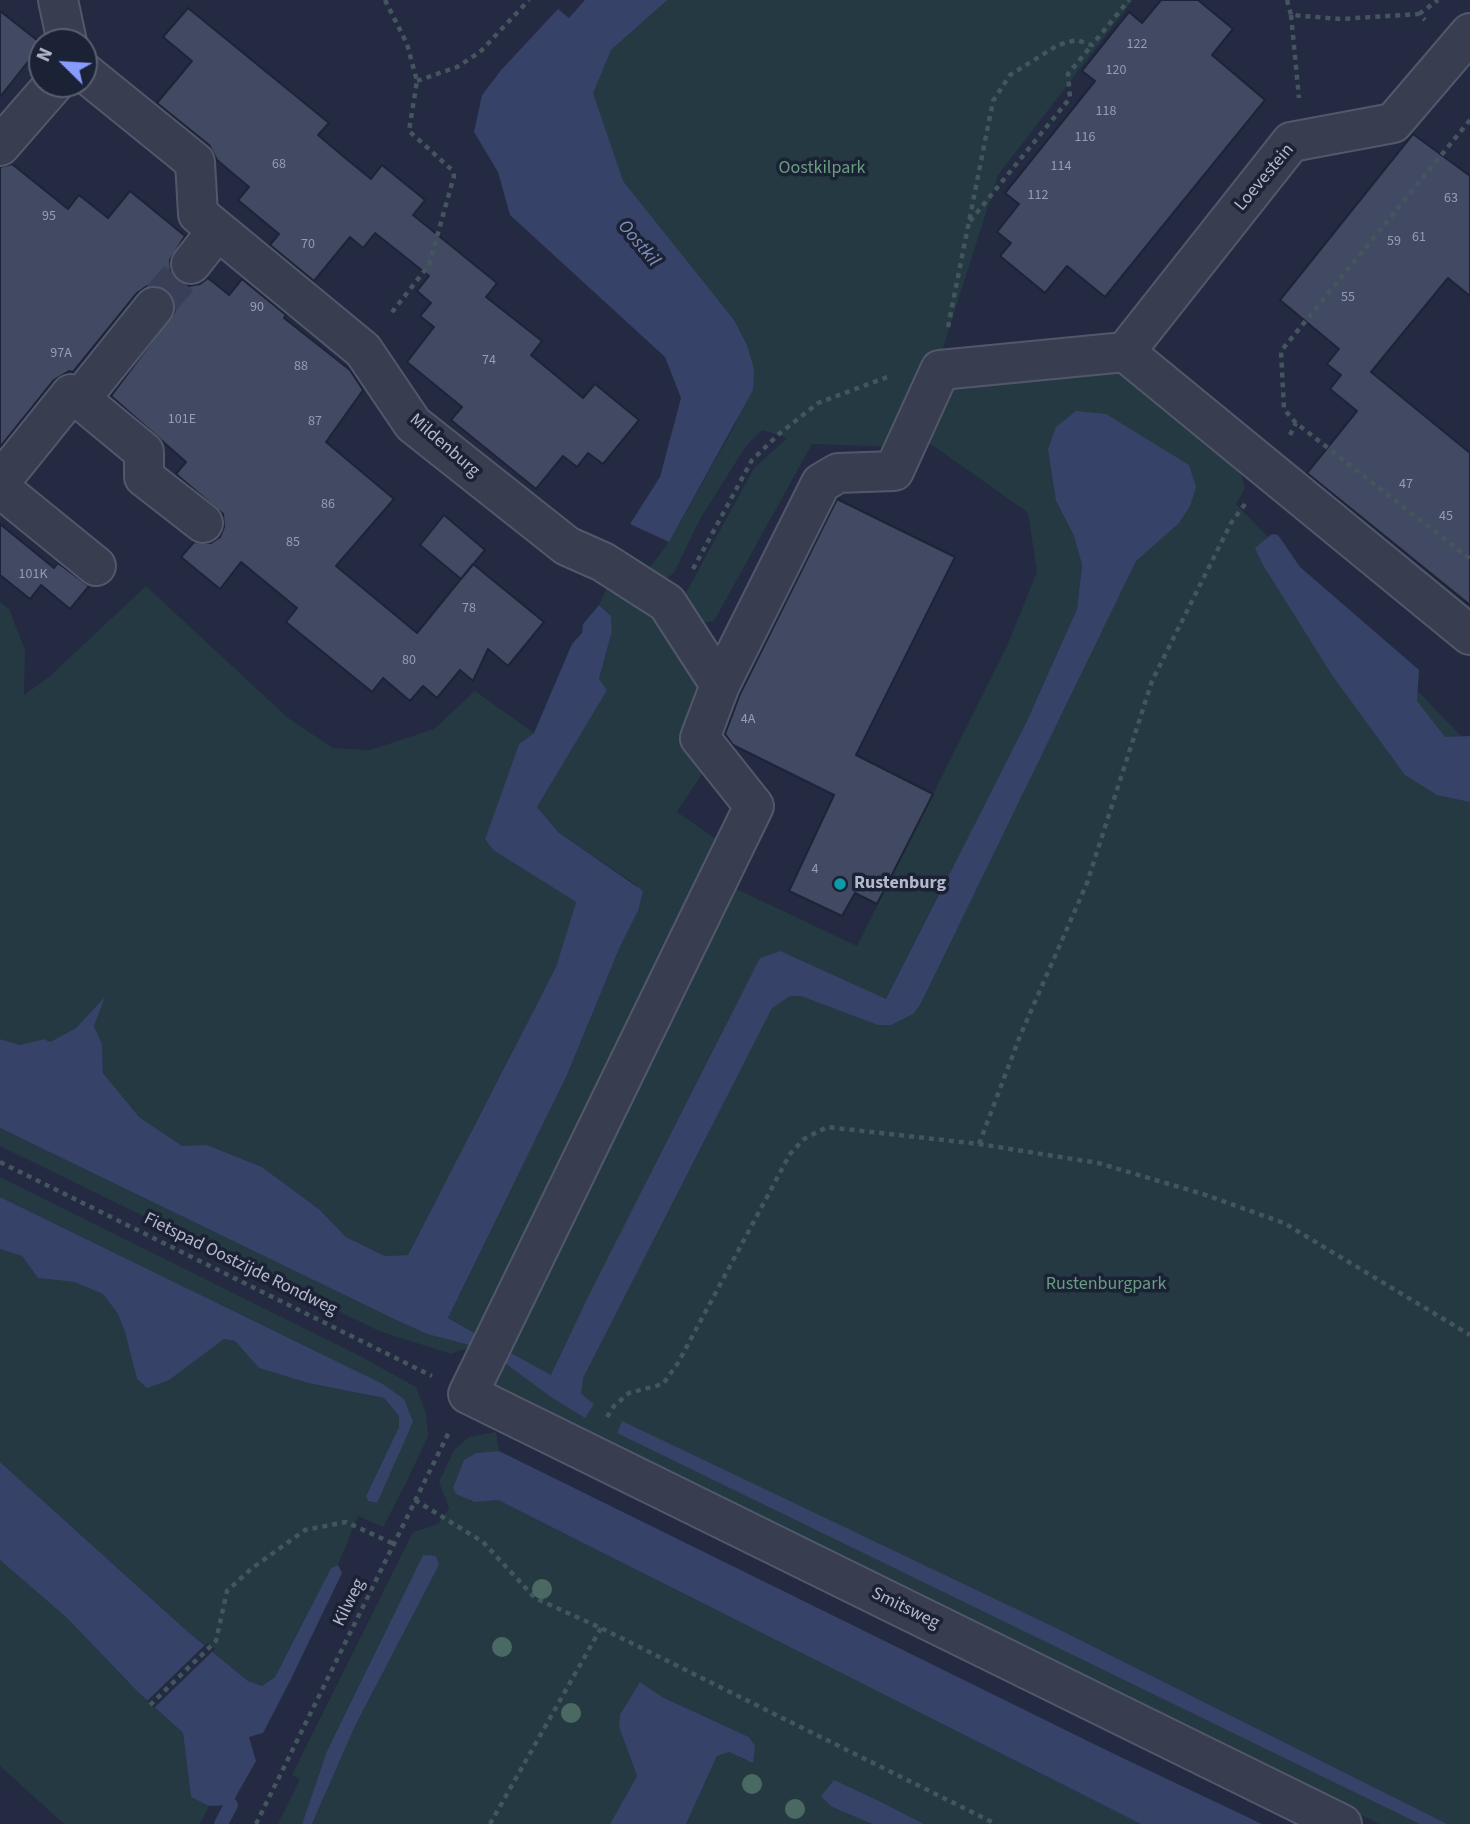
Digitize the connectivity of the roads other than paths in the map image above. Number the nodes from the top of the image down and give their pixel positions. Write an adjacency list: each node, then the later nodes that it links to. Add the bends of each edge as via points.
1 (58, 0): 2 (street)
2 (65, 28)
3 (1460, 44): 10 (street, Loevestein, via 1393,123 1291,142)
4 (98, 83): 7 (street, Mildenburg, via 195,162 198,214)
5 (42, 98): 6 (street)
6 (0, 146)
7 (217, 230): 8 (street); 17 (street, Mildenburg, via 363,350 413,424 567,546 603,562 667,603)
8 (191, 264)
9 (154, 307): 11 (street)
10 (1125, 352): 16 (street); 17 (street, via 940,370 894,471 838,473 821,483)
11 (80, 399): 12 (street, via 71,394); 14 (street, via 144,452 144,477)
12 (0, 482)
13 (0, 488): 15 (street)
14 (203, 523)
15 (96, 566)
16 (1470, 635)
17 (720, 685): 18 (street, Smitsweg, via 700,738 754,806 471,1386 587,1452)
18 (1342, 1824)

